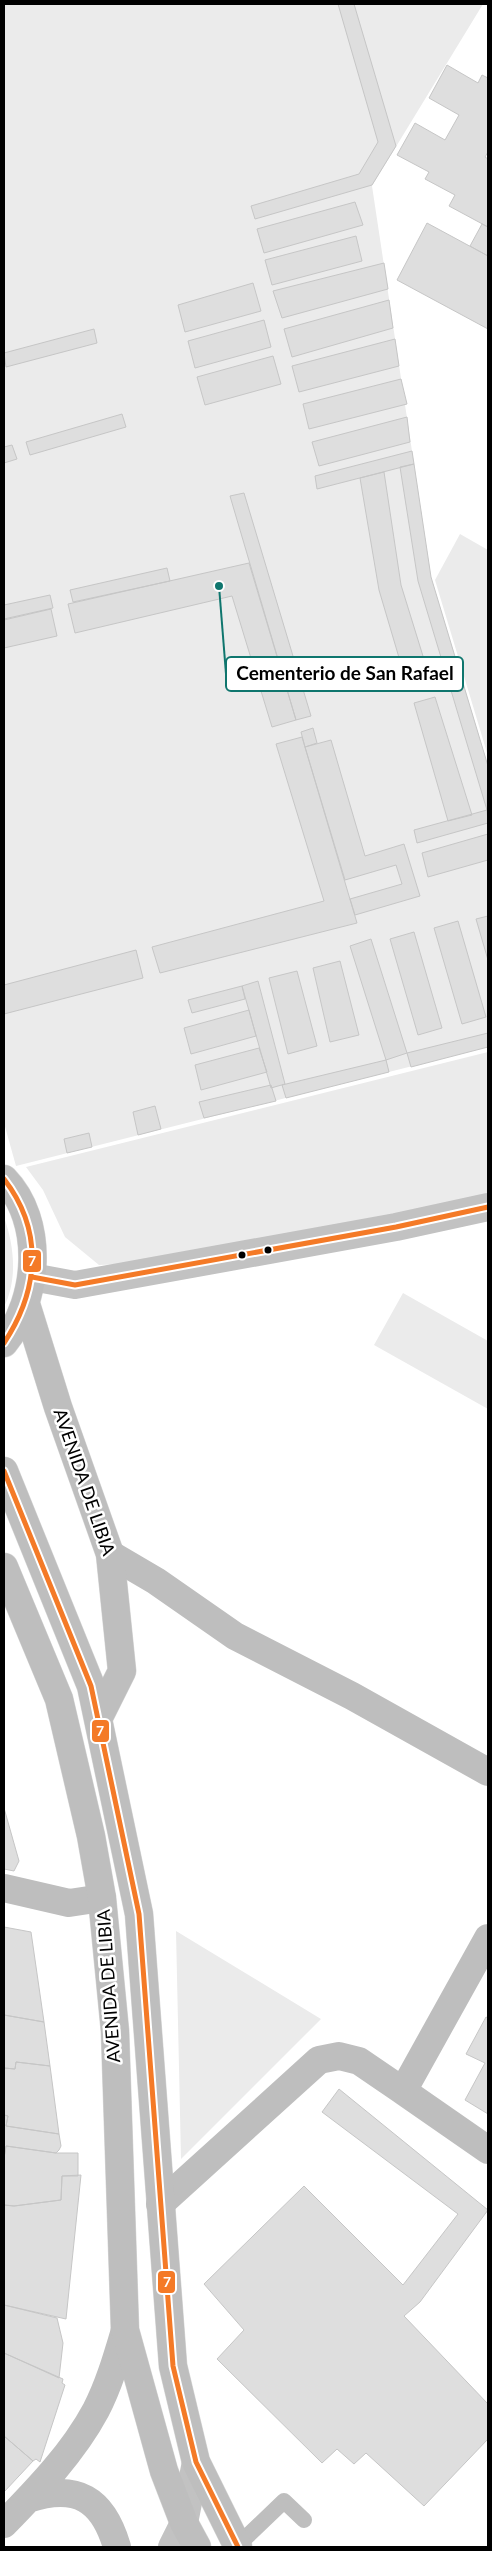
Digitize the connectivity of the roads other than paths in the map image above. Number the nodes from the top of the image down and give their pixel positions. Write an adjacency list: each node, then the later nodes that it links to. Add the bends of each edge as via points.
1 (4, 1179): 3 (main road, via 23,1212 32,1244)
2 (488, 1207): 3 (street, via 396,1227 75,1285)
3 (32, 1277): 4 (main road)
4 (26, 1304): 5 (main road); 7 (main road, AVENIDA DE LIBIA)
5 (4, 1343)
6 (4, 1471): 9 (main road, AVENIDA DE LIBIA, via 91,1686)
7 (110, 1554): 9 (main road, AVENIDA DE LIBIA, via 122,1671); 10 (main road, via 156,1581 235,1636 352,1696)
8 (4, 1567): 12 (main road, AVENIDA DE LIBIA, via 59,1699)
9 (98, 1719): 16 (main road, AVENIDA DE LIBIA, via 139,1914)
10 (488, 1772)
11 (4, 1888): 12 (main road, via 69,1903)
12 (102, 1898): 17 (main road, AVENIDA DE LIBIA, via 115,2031)
13 (488, 1938): 14 (main road)
14 (403, 2091): 15 (main road); 16 (main road, via 359,2061 339,2056 320,2060)
15 (488, 2150)
16 (160, 2204): 18 (main road, AVENIDA DE LIBIA, via 173,2366)
17 (125, 2330): 19 (main road, via 109,2383 96,2411 72,2447); 21 (main road, AVENIDA DE LIBIA, via 164,2471)
18 (196, 2462): 21 (street); 26 (main road, AVENIDA DE LIBIA)
19 (28, 2499): 22 (main road); 23 (main road, via 47,2492 78,2494 102,2513)
20 (304, 2520): 26 (lane, via 284,2501)
21 (184, 2523): 24 (street); 25 (main road, AVENIDA DE LIBIA)
22 (4, 2524)
23 (117, 2547)
24 (172, 2547)
25 (197, 2547)
26 (237, 2547)

